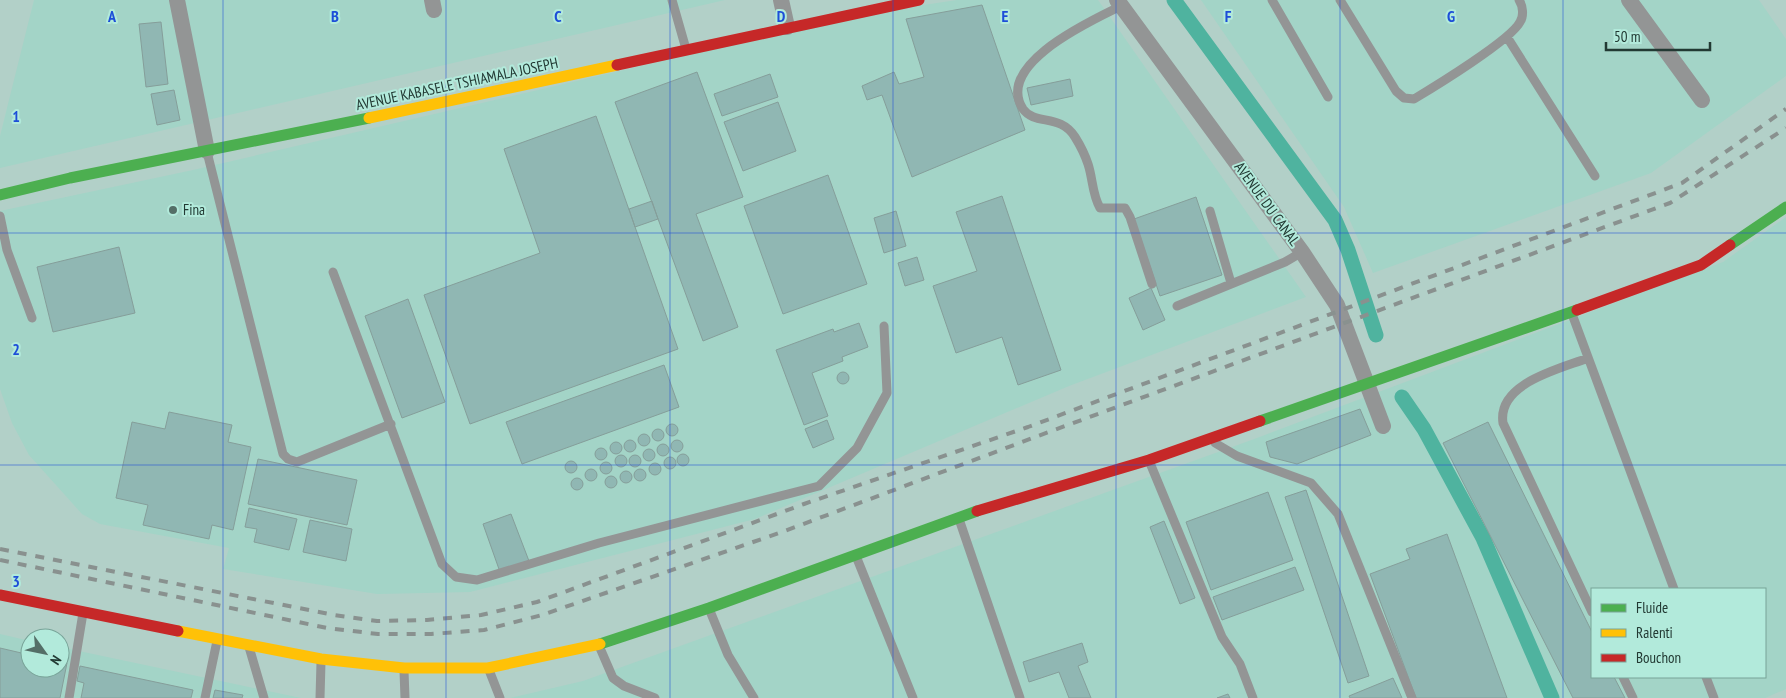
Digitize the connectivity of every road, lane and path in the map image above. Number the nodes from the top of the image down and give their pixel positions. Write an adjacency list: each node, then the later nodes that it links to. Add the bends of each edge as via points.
1 (177, 0): 15 (street)
2 (672, 0): 12 (lane)
3 (781, 0): 10 (street)
4 (919, 0): 10 (main road, AVENUE KABASELE TSHIAMALA JOSEPH)
5 (1272, 0): 13 (lane)
6 (1340, 0): 11 (lane, via 1396,91 1404,98 1414,99)
7 (1519, 0): 11 (lane, via 1523,12 1520,22)
8 (1629, 0): 14 (street)
9 (1119, 3): 21 (street, AVENUE DU CANAL); 24 (lane, via 1049,45 1022,77 1020,98 1023,108 1031,116 1061,123 1074,136 1088,164 1093,192 1100,208 1125,208 1130,217)
10 (787, 26): 12 (main road, AVENUE KABASELE TSHIAMALA JOSEPH)
11 (1507, 37): 16 (lane)
12 (686, 49): 15 (main road, AVENUE KABASELE TSHIAMALA JOSEPH)
13 (1328, 97)
14 (1702, 100)
15 (207, 151): 17 (main road, AVENUE KABASELE TSHIAMALA JOSEPH); 31 (lane, via 283,454 297,462)
16 (1595, 176)
17 (0, 195)
18 (1786, 207): 26 (main road, via 1700,264)
19 (1210, 211): 23 (lane)
20 (0, 216): 27 (lane, via 7,250)
21 (1302, 252): 23 (lane); 30 (street, AVENUE DU CANAL, via 1337,305)
22 (333, 272): 31 (lane)
23 (1231, 283): 25 (lane)
24 (1152, 284)
25 (1178, 306)
26 (1571, 311): 29 (lane); 30 (main road)
27 (32, 318)
28 (884, 326): 31 (lane, via 887,394 857,448 819,486 599,543 477,580 456,578 442,564)
29 (1588, 358): 37 (lane); 40 (lane, via 1523,384 1504,405 1502,414 1503,423)
30 (1371, 381): 32 (street, AVENUE DU CANAL); 33 (main road)
31 (391, 424)
32 (1383, 426)
33 (1208, 439): 34 (main road); 61 (lane, via 1237,456 1311,482 1338,514)
34 (1149, 460): 35 (main road); 60 (lane, via 1222,637 1240,664)
35 (958, 517): 36 (main road); 59 (lane)
36 (855, 554): 39 (main road); 58 (lane)
37 (1674, 588)
38 (0, 595): 41 (main road)
39 (709, 608): 44 (main road); 57 (lane, via 728,655)
40 (1591, 610)
41 (83, 613): 42 (main road); 50 (lane)
42 (218, 638): 43 (main road); 51 (lane)
43 (248, 644): 45 (main road); 52 (lane)
44 (598, 645): 47 (main road); 56 (lane, via 612,678)
45 (321, 659): 46 (main road); 53 (lane)
46 (404, 668): 47 (main road); 54 (lane)
47 (488, 668): 55 (lane)
48 (1623, 678): 62 (lane)
49 (1706, 678): 63 (lane)
50 (69, 698)
51 (205, 698)
52 (264, 698)
53 (320, 698)
54 (405, 698)
55 (500, 698)
56 (655, 698)
57 (754, 698)
58 (912, 698)
59 (1020, 698)
60 (1253, 698)
61 (1412, 698)
62 (1633, 698)
63 (1714, 698)

